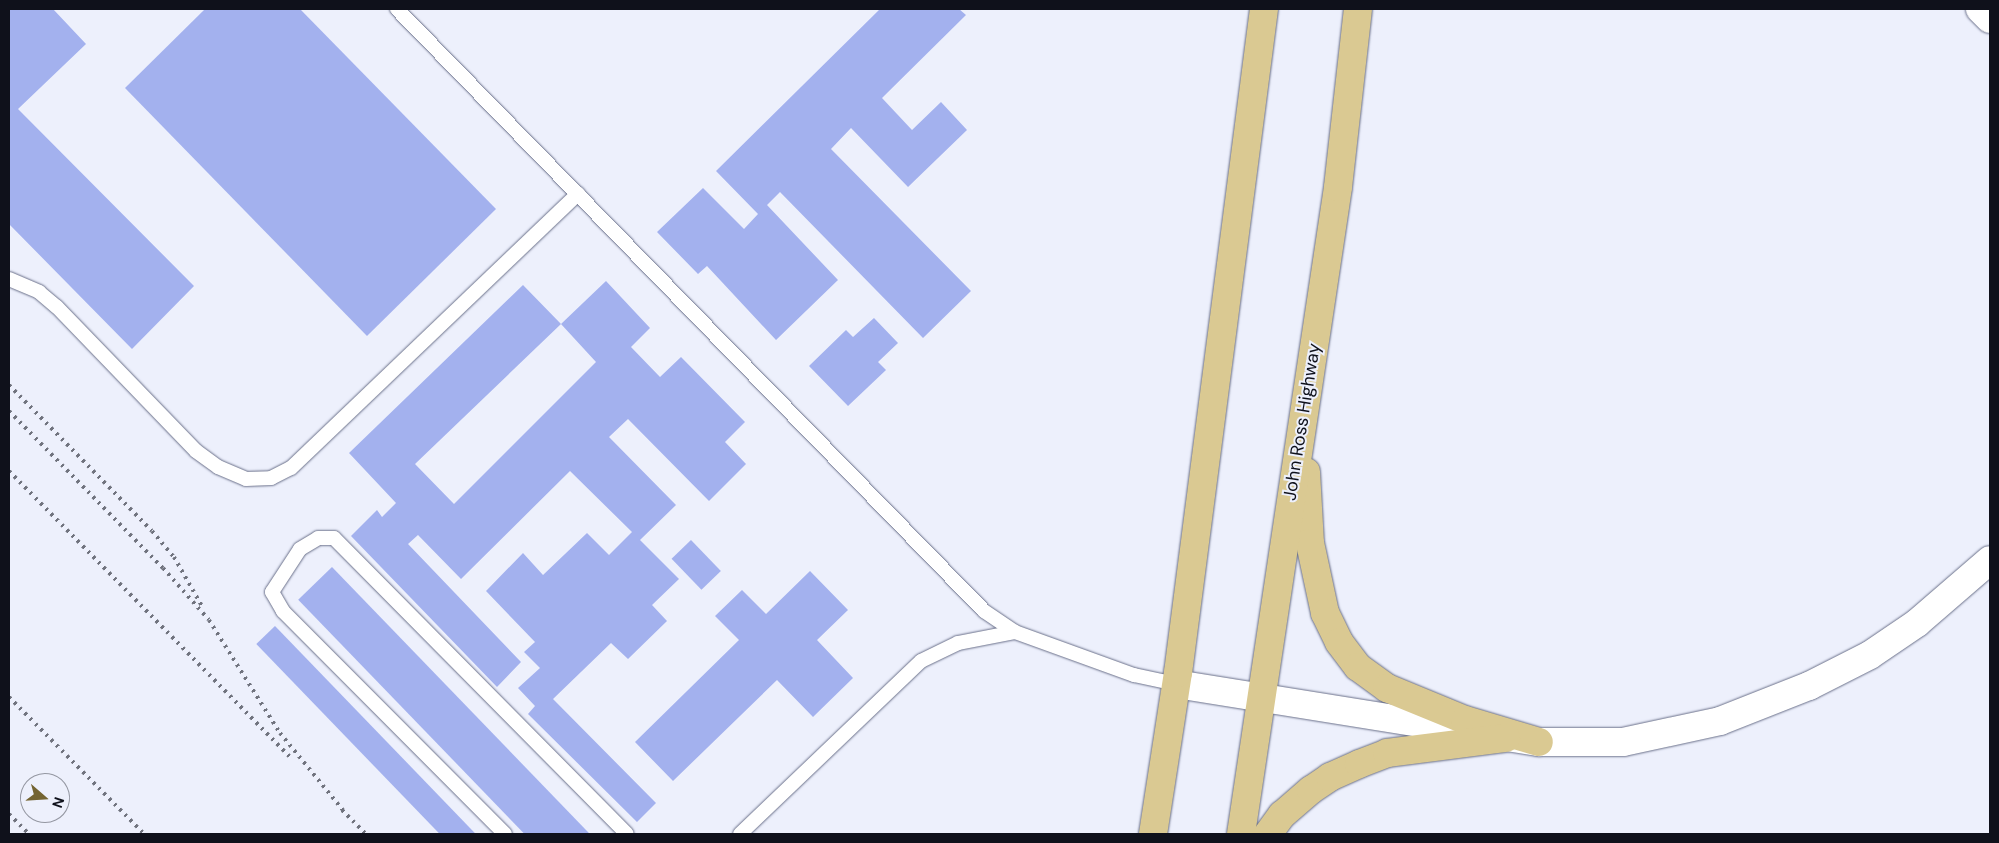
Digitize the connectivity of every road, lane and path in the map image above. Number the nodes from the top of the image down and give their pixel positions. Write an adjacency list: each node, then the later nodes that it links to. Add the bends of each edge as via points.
1 (397, 9): 6 (lane)
2 (1264, 9): 11 (main road)
3 (1358, 9): 8 (main road, John Ross Highway, via 1338,187)
4 (1980, 9): 5 (street)
5 (1990, 19)
6 (578, 194): 7 (lane, via 291,468 271,478 246,479 218,467 196,451 57,307 39,292); 10 (lane, via 984,611)
7 (9, 279)
8 (1303, 413): 12 (main road, John Ross Highway); 14 (main road, via 1310,543 1325,613 1339,642 1358,667 1387,688 1465,720)
9 (1990, 560): 14 (street, via 1917,623 1870,654 1809,686 1720,721 1622,742)
10 (1015, 632): 11 (lane, via 1134,675); 17 (lane, via 958,643 921,661)
11 (1176, 684): 12 (street); 18 (main road)
12 (1262, 696): 13 (street); 19 (main road, John Ross Highway)
13 (1506, 738): 14 (street); 20 (main road, via 1387,753 1359,764 1311,790 1282,815)
14 (1539, 742)
15 (505, 834): 16 (lane, via 284,611 272,592 300,550 318,538 334,538)
16 (627, 834)
17 (740, 834)
18 (1153, 834)
19 (1241, 834)
20 (1268, 834)

